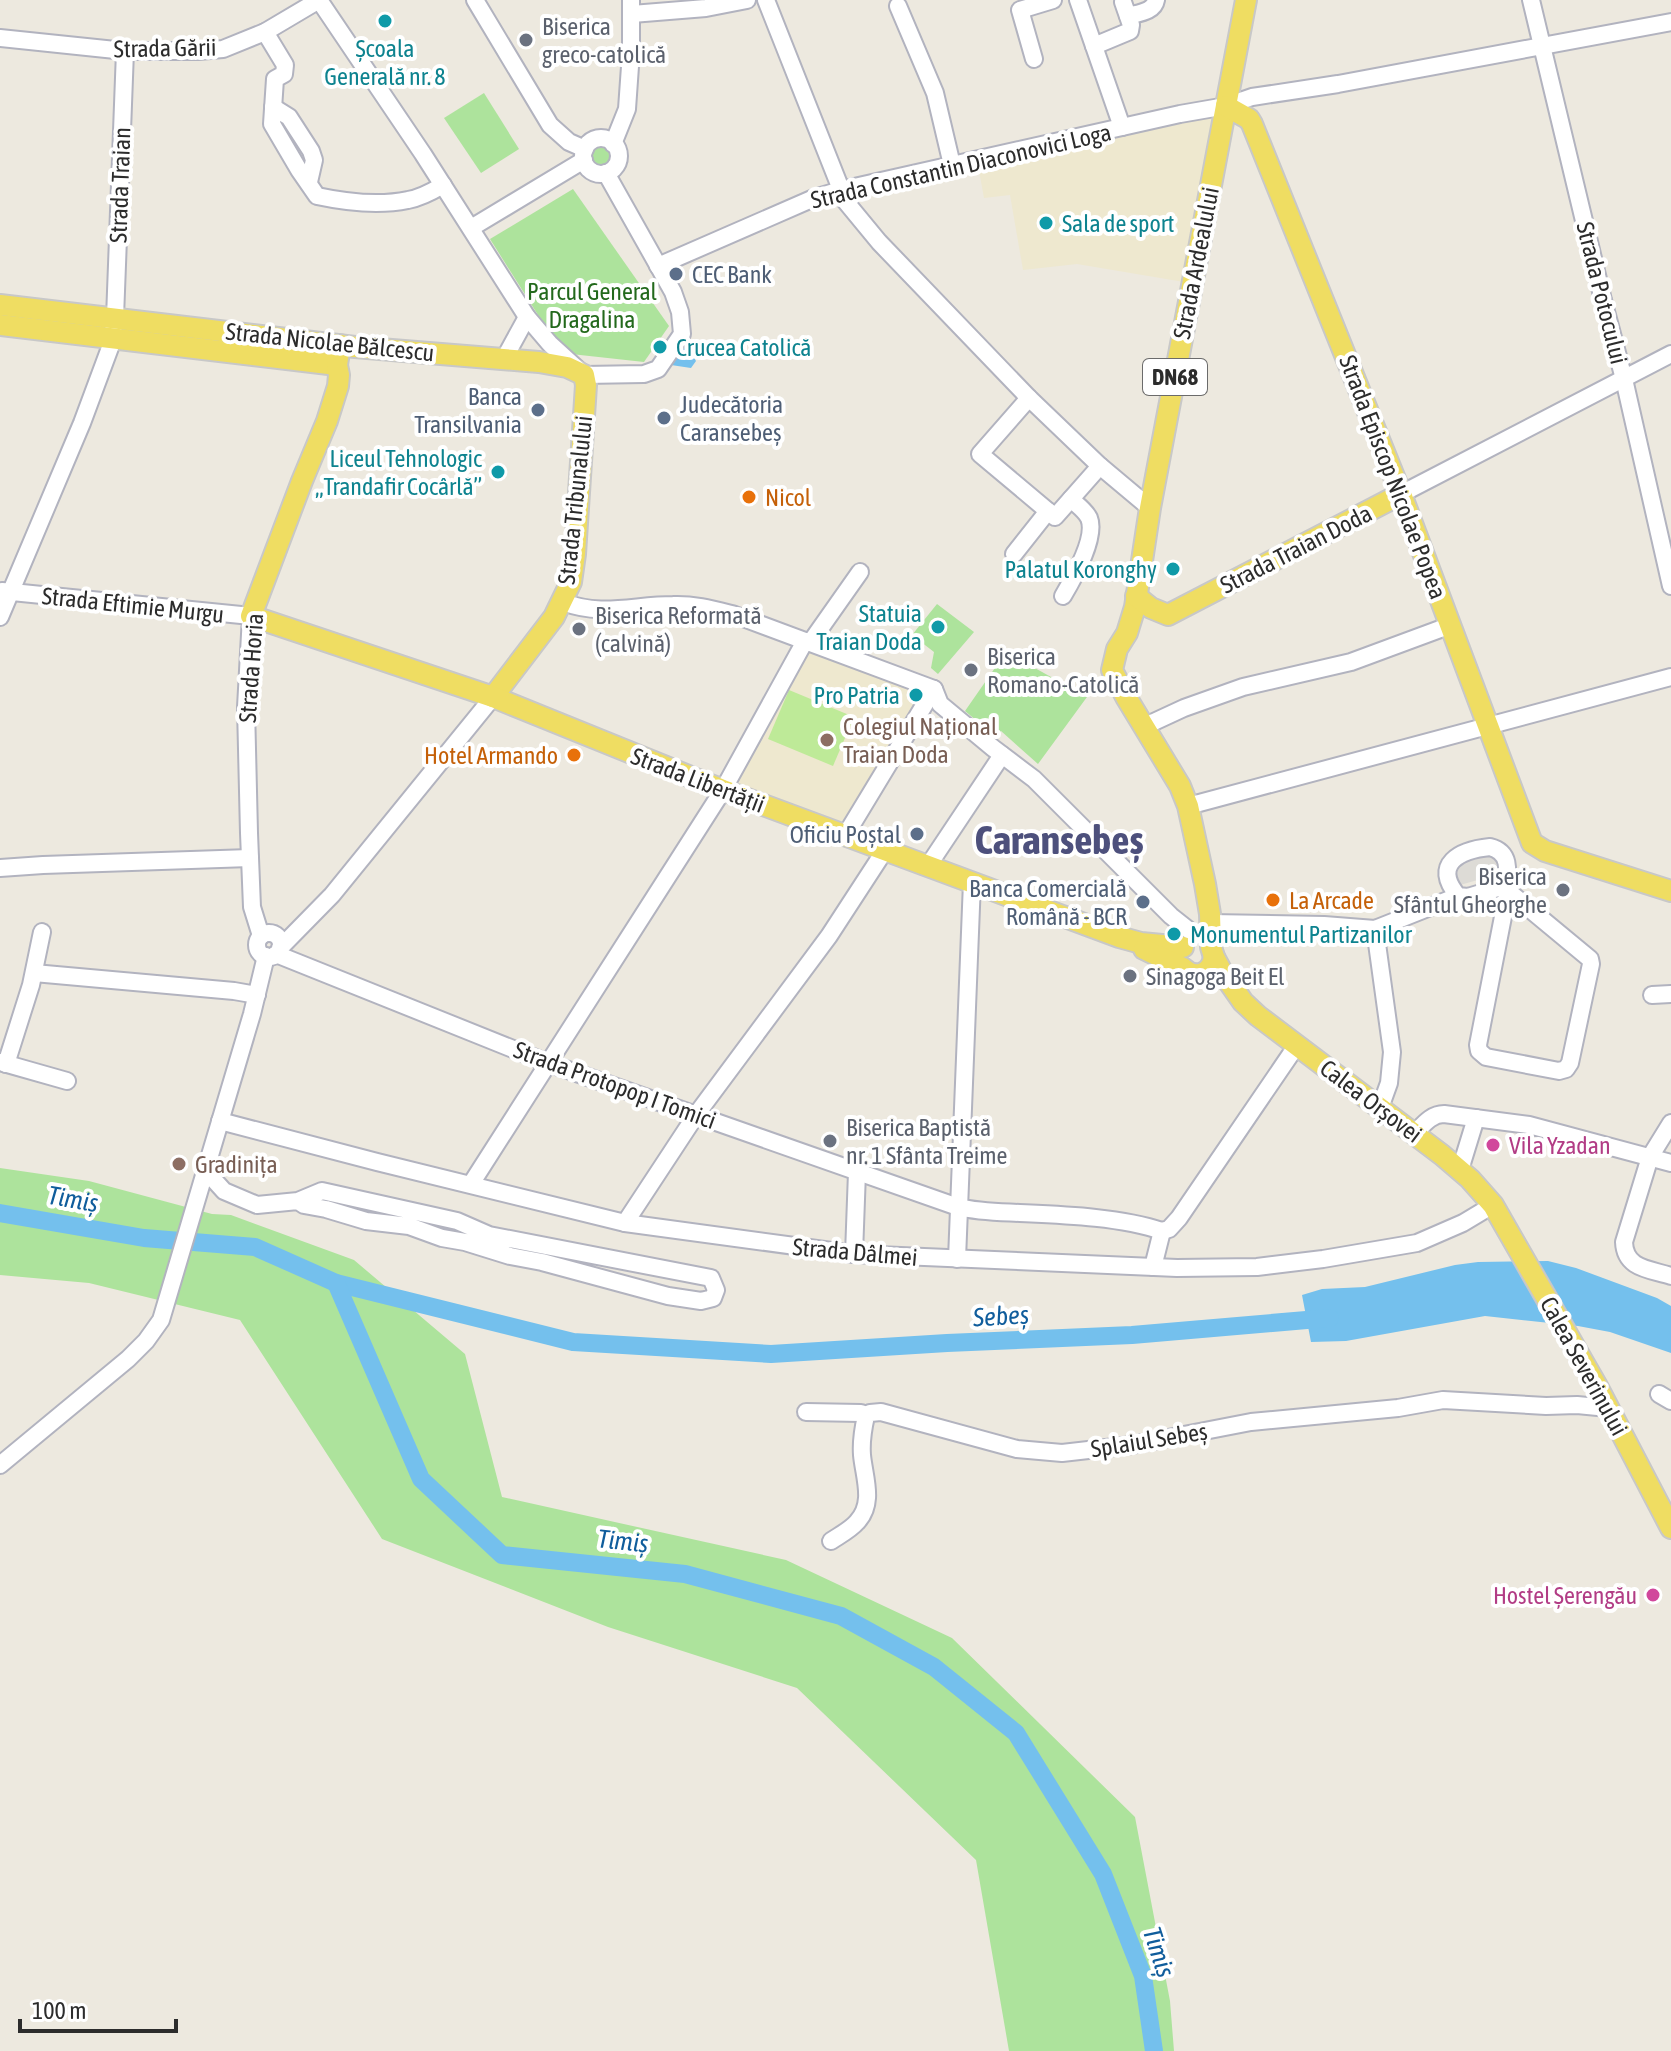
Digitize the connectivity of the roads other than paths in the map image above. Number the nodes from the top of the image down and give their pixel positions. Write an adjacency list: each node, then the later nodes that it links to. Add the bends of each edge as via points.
1 (319, 0): 13 (street, Strada Gării); 25 (street)
2 (475, 0): 22 (street, via 550,125)
3 (747, 0): 11 (street, via 706,8)
4 (766, 0): 26 (street)
5 (1053, 0): 18 (street, via 1020,10)
6 (1078, 0): 16 (street)
7 (1156, 0): 16 (street, via 1151,9 1126,9 1130,31)
8 (1246, 0): 19 (main road, Strada Ardealului / DN68)
9 (1531, 0): 15 (street, Strada Potocului)
10 (898, 6): 23 (street, via 935,93)
11 (631, 7): 21 (street, via 627,109)
12 (1671, 22): 15 (street, Strada Constantin Diaconovici Loga)
13 (265, 32): 17 (street, Strada Gării, via 223,49); 25 (street, via 285,65 284,74 275,79 272,124 317,196 410,200)
14 (0, 38): 17 (street, Strada Gării)
15 (1541, 45): 19 (street, Strada Constantin Diaconovici Loga); 37 (street, Strada Potocului)
16 (1094, 46): 20 (street)
17 (125, 51): 32 (street, Strada Traian)
18 (1034, 59)
19 (1226, 106): 20 (street, Strada Constantin Diaconovici Loga); 40 (main road, Strada Episcop Nicolae Popea, via 1249,119); 42 (main road, Strada Ardealului / DN68)
20 (1122, 127): 23 (street, Strada Constantin Diaconovici Loga)
21 (613, 144): 22 (street, via 597,139); 24 (street, via 619,158)
22 (584, 155): 24 (street, via 594,173); 27 (street)
23 (952, 165): 26 (street, Strada Constantin Diaconovici Loga)
24 (606, 173): 28 (street)
25 (443, 185): 27 (street)
26 (841, 190): 28 (street, Strada Constantin Diaconovici Loga); 38 (street, via 879,242)
27 (471, 228): 30 (street)
28 (658, 266): 36 (street, Strada Nicolae Bălcescu, via 673,292 682,334 658,369)
29 (0, 305): 32 (main road, Strada Nicolae Bălcescu)
30 (527, 317): 35 (street); 36 (street)
31 (0, 325): 32 (main road, Strada Nicolae Bălcescu)
32 (114, 328): 34 (main road, Strada Nicolae Bălcescu); 47 (street, Strada Traian, via 82,423)
33 (1671, 354): 37 (street, Strada Traian Doda)
34 (338, 355): 35 (main road, Strada Nicolae Bălcescu); 51 (main road, Strada Horia, via 338,386 327,421)
35 (504, 359): 36 (main road, Strada Nicolae Bălcescu, via 554,364)
36 (584, 375): 50 (main road, Strada Tribunalului, via 574,565)
37 (1624, 379): 40 (street, Strada Traian Doda); 46 (street, Strada Potocului)
38 (1029, 398): 39 (street); 43 (street, via 980,454)
39 (1100, 466): 41 (street); 42 (street)
40 (1401, 494): 49 (main road, Strada Traian Doda, via 1168,615); 53 (main road, Strada Episcop Nicolae Popea)
41 (1071, 499): 43 (street); 48 (street, via 1091,527 1086,551)
42 (1150, 508): 49 (main road, Strada Ardealului / DN68)
43 (1052, 514): 44 (street)
44 (1014, 554)
45 (860, 572): 54 (street)
46 (1671, 586)
47 (5, 592): 51 (street, Strada Eftimie Murgu); 52 (street, Strada Traian)
48 (1063, 596)
49 (1136, 596): 59 (main road, Strada Ardealului / DN68, via 1112,670)
50 (563, 602): 54 (street, via 608,611 693,606 735,615); 57 (main road, Strada Tribunalului)
51 (251, 616): 57 (main road, Strada Eftimie Murgu); 67 (street, Strada Horia, via 246,707)
52 (0, 617)
53 (1451, 625): 58 (main road, Strada Episcop Nicolae Popea); 59 (street, via 1351,662 1243,687)
54 (807, 642): 56 (street); 61 (street)
55 (1671, 677): 58 (street)
56 (934, 689): 60 (street, via 940,704); 63 (street)
57 (493, 697): 61 (main road, Strada Libertății); 74 (street)
58 (1489, 726): 62 (street); 64 (main road, Strada Episcop Nicolae Popea)
59 (1143, 727): 62 (main road, DN68)
60 (1002, 755): 68 (street); 78 (street, via 1034,779)
61 (723, 790): 63 (main road, Strada Libertății); 86 (street)
62 (1188, 806): 78 (main road, DN68, via 1201,863)
63 (845, 836): 65 (main road, Strada Libertății)
64 (1529, 838): 66 (street); 72 (main road, via 1545,851)
65 (885, 850): 68 (main road, Strada Libertății); 89 (street, via 829,936)
66 (1504, 856): 71 (street); 73 (street, via 1490,847 1454,857 1448,876)
67 (250, 858): 69 (street); 77 (street, Strada Horia, via 252,907)
68 (928, 866): 70 (main road, Strada Libertății)
69 (0, 868)
70 (972, 882): 78 (main road, Strada Libertății, via 1131,941); 101 (street)
71 (1506, 888): 71 (street, via 1590,959 1566,1069 1486,1057 1479,1051); 73 (street)
72 (1671, 891)
73 (1458, 896): 75 (street)
74 (319, 908): 77 (street); 79 (street)
75 (1375, 929): 78 (street, via 1324,925); 88 (street, via 1392,1052)
76 (42, 932): 80 (street)
77 (265, 934): 79 (street, Strada Horia, via 259,952)
78 (1199, 945): 84 (main road, Calea Orșovei, via 1243,1002)
79 (274, 953): 82 (street); 86 (street, Strada Protopop I Tomici)
80 (34, 973): 82 (street); 85 (street)
81 (1671, 994): 83 (street)
82 (257, 995): 91 (street)
83 (1652, 995)
84 (1297, 1045): 88 (main road, Calea Orșovei); 104 (street, via 1179,1218)
85 (3, 1063): 87 (street)
86 (548, 1063): 89 (street, Strada Protopop I Tomici); 99 (street)
87 (67, 1081)
88 (1380, 1108): 93 (main road, Calea Orșovei)
89 (696, 1115): 98 (street, Strada Protopop I Tomici); 103 (street)
90 (1476, 1118): 93 (street, via 1437,1114); 94 (street, via 1529,1125); 97 (street)
91 (220, 1121): 95 (street); 99 (street, Strada Dâlmei)
92 (1671, 1123): 94 (street)
93 (1415, 1133): 97 (main road, Calea Orșovei)
94 (1650, 1157): 96 (street); 108 (street, via 1626,1233 1625,1253 1632,1264)
95 (207, 1162): 100 (street, via 224,1191 257,1205); 114 (street, via 161,1320 128,1359)
96 (1671, 1163)
97 (1460, 1170): 102 (main road, Calea Orșovei)
98 (857, 1172): 101 (street, Strada Protopop I Tomici); 105 (street)
99 (471, 1184): 103 (street, Strada Dâlmei)
100 (298, 1201): 100 (street, via 322,1191 457,1221 489,1235 711,1278 716,1290 713,1298 701,1301 668,1296)
101 (958, 1207): 104 (street, Strada Protopop I Tomici, via 1140,1224); 106 (street)
102 (1497, 1212): 107 (street, Strada Dâlmei, via 1393,1248 1257,1267); 109 (main road, Calea Severinului)
103 (625, 1223): 105 (street, Strada Dâlmei)
104 (1162, 1231): 107 (street)
105 (854, 1254): 106 (street, Strada Dâlmei)
106 (957, 1259): 107 (street, Strada Dâlmei)
107 (1153, 1267)
108 (1671, 1276)
109 (1595, 1383): 110 (street); 111 (main road, Calea Severinului)
110 (1577, 1405): 111 (street, Splaiul Sebeș); 113 (street, Splaiul Sebeș, via 1443,1400 1251,1422 1062,1453 1017,1449 881,1412)
111 (1608, 1408): 115 (main road, Calea Severinului)
112 (806, 1412): 113 (street, Splaiul Sebeș)
113 (867, 1415): 116 (street, via 862,1453 868,1500 859,1521)
114 (0, 1465)
115 (1671, 1528)
116 (831, 1541)

